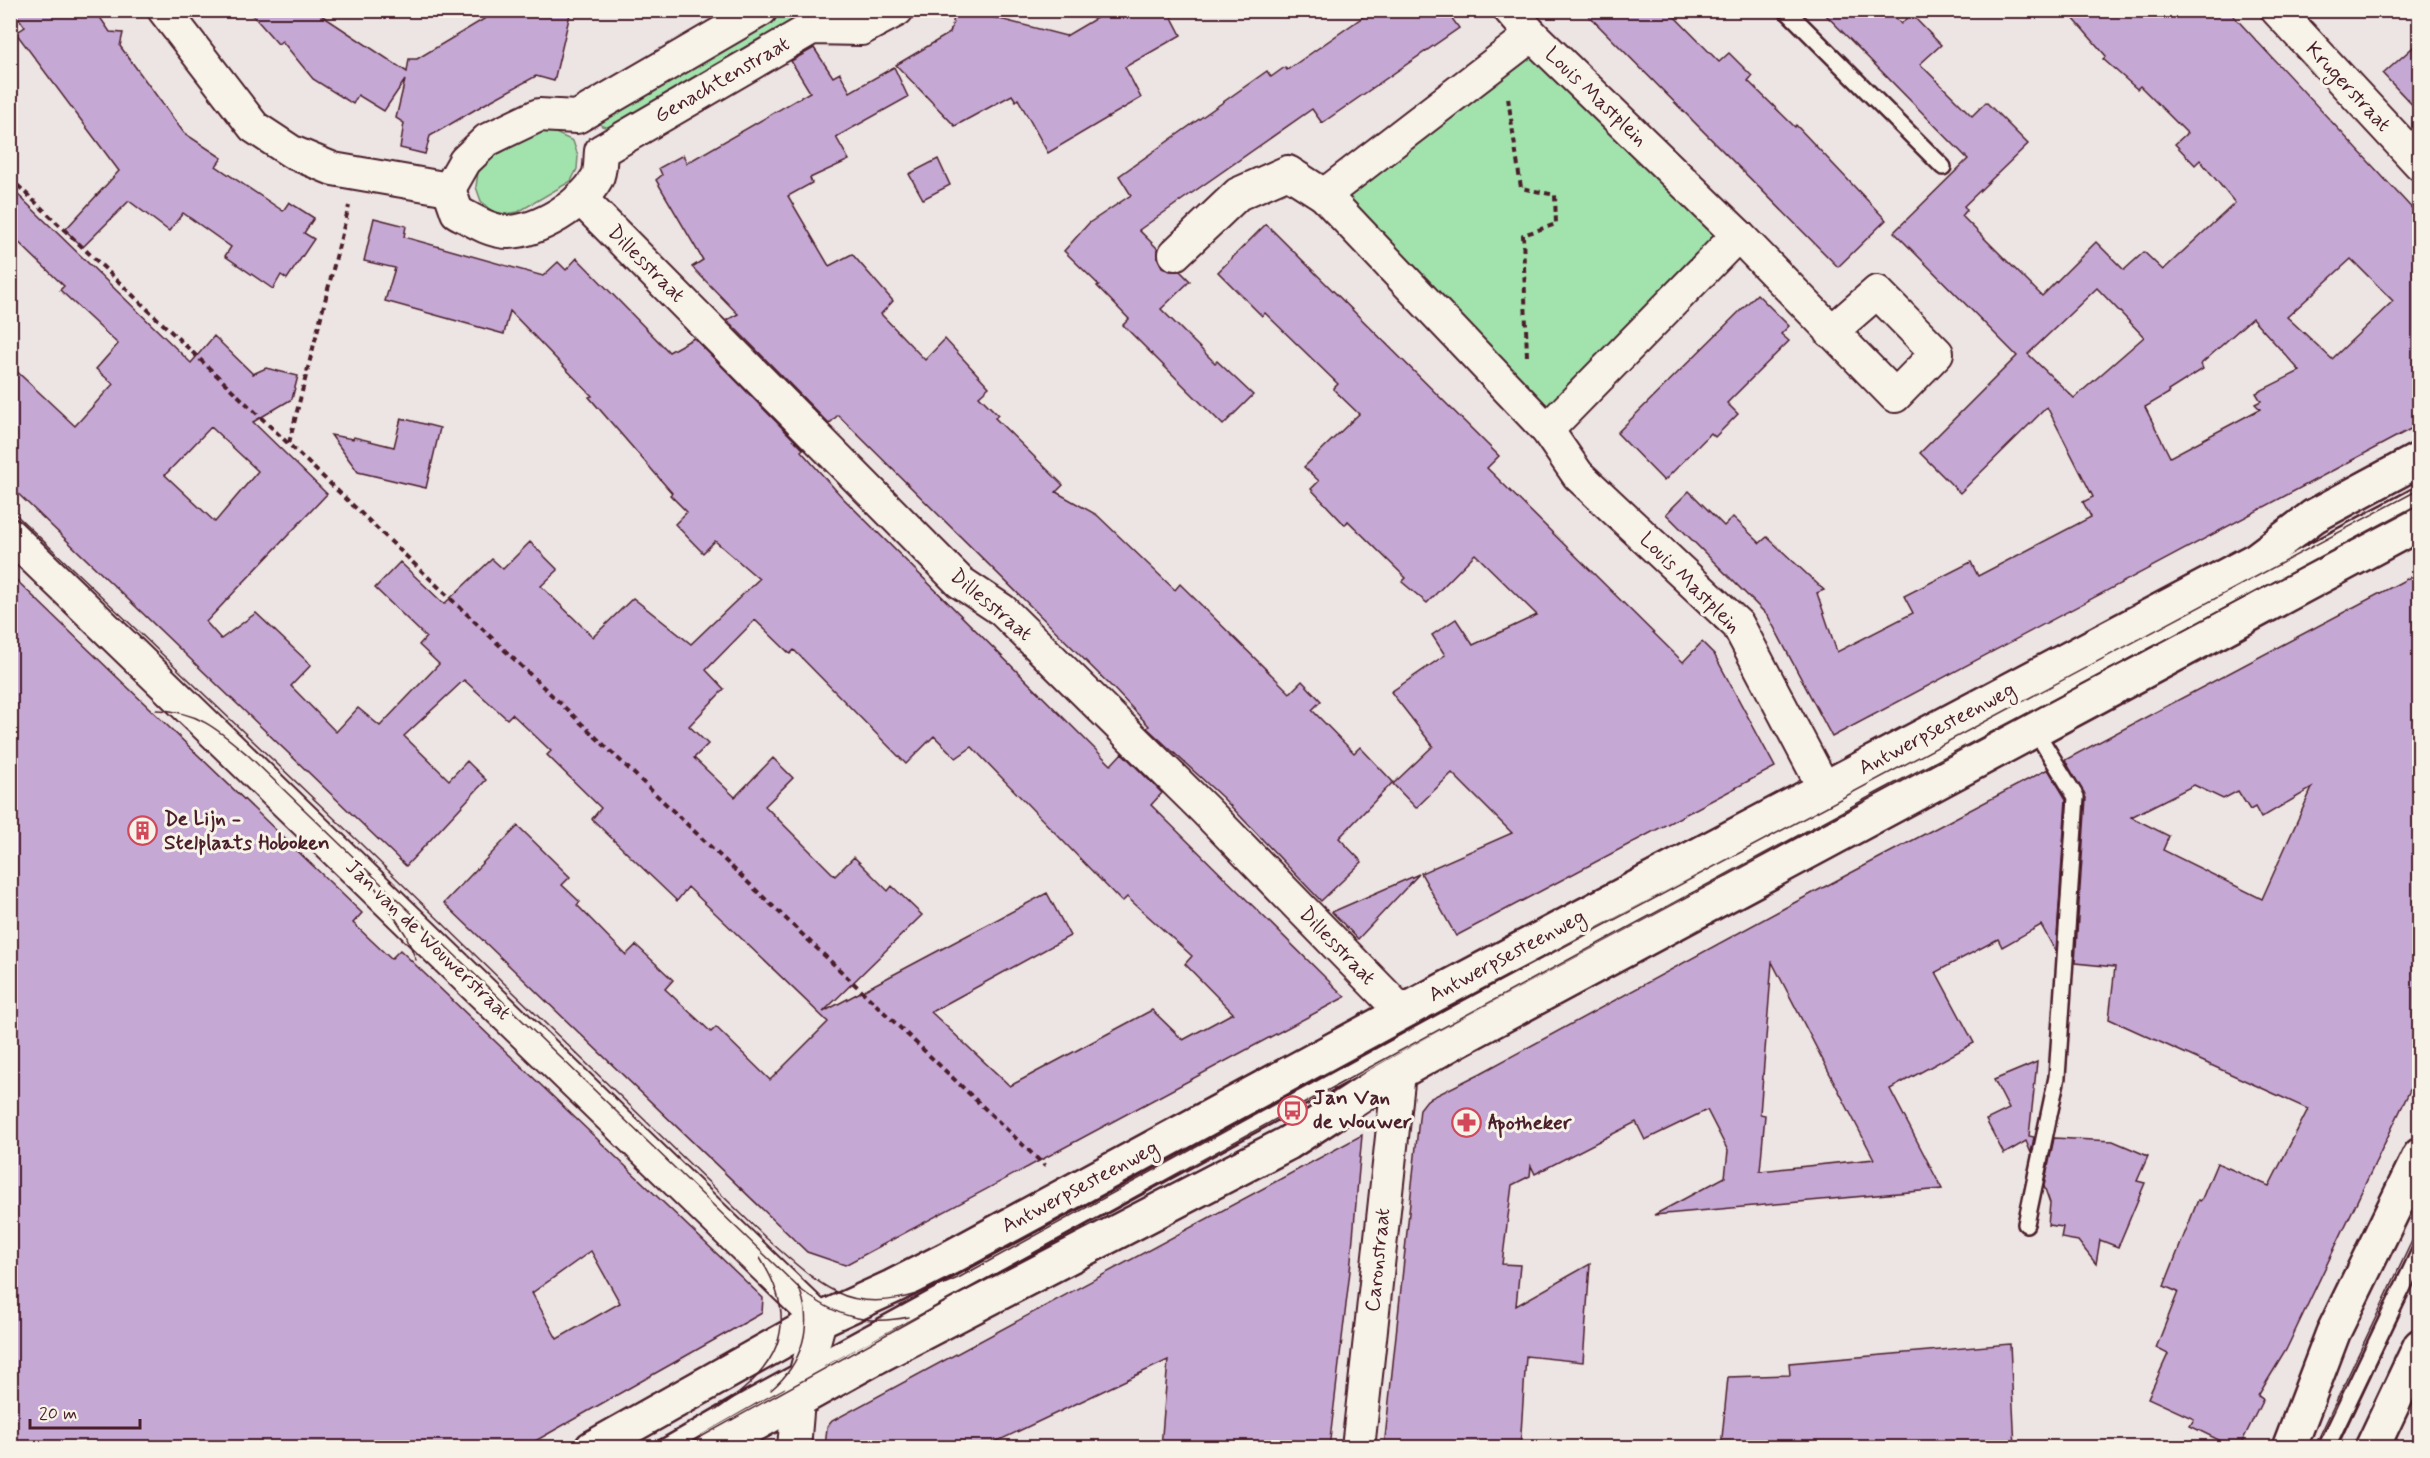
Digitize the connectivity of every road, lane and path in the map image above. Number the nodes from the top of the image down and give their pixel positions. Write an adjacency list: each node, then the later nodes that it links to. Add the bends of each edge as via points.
1 (164, 10): 14 (street, via 254,127 291,152)
2 (761, 10): 10 (street, Genachtenstraat)
3 (897, 10): 7 (street, Genachtenstraat, via 861,29)
4 (1510, 10): 8 (street, Louis Mastplein)
5 (1786, 10): 13 (lane)
6 (2277, 10): 12 (street, Krugerstraat)
7 (806, 19): 11 (street, Genachtenstraat)
8 (1532, 35): 9 (street, Louis Mastplein); 19 (street, Louis Mastplein)
9 (1502, 59): 17 (street, Louis Mastplein); 22 (path, via 1521,188 1555,195 1556,224 1523,235)
10 (577, 117): 11 (street); 16 (street, via 539,115 488,140 465,161)
11 (601, 151): 18 (street, via 598,177)
12 (2420, 164)
13 (1943, 167)
14 (357, 174): 16 (street); 23 (path)
15 (10, 178): 23 (path)
16 (449, 189): 18 (street, via 457,212 507,232 549,221)
17 (1324, 195): 20 (street, Louis Mastplein, via 1288,172 1238,194); 22 (street, Louis Mastplein)
18 (580, 198): 30 (street, Dillesstraat, via 960,582 1002,610)
19 (1738, 235): 21 (street, Louis Mastplein); 22 (street)
20 (1175, 254)
21 (1831, 332)
22 (1538, 421): 29 (street, Louis Mastplein, via 1578,475 1738,625)
23 (289, 444): 33 (path)
24 (2420, 459): 29 (street, Antwerpsesteenweg, via 2314,516 2257,559)
25 (2420, 494): 38 (lane, via 1784,835)
26 (2420, 523): 28 (street)
27 (10, 535): 36 (street, Jan van de Wouwerstraat)
28 (2035, 730): 31 (street); 34 (lane, via 2076,797 2057,1077)
29 (1824, 788): 30 (street, Antwerpsesteenweg)
30 (1402, 1012): 33 (street, Antwerpsesteenweg)
31 (1399, 1073): 39 (street, via 1288,1143); 44 (street, Caronstraat)
32 (2420, 1155): 45 (street, via 2333,1333)
33 (1071, 1192): 36 (street, Antwerpsesteenweg, via 892,1287)
34 (2026, 1224)
35 (2420, 1251): 46 (lane)
36 (820, 1320): 38 (street); 40 (street, Antwerpsesteenweg)
37 (2420, 1346): 47 (street)
38 (807, 1368): 39 (street); 41 (lane)
39 (798, 1401): 42 (street); 43 (street)
40 (592, 1448)
41 (663, 1448)
42 (712, 1448)
43 (794, 1448)
44 (1358, 1448)
45 (2289, 1448)
46 (2326, 1448)
47 (2372, 1448)

